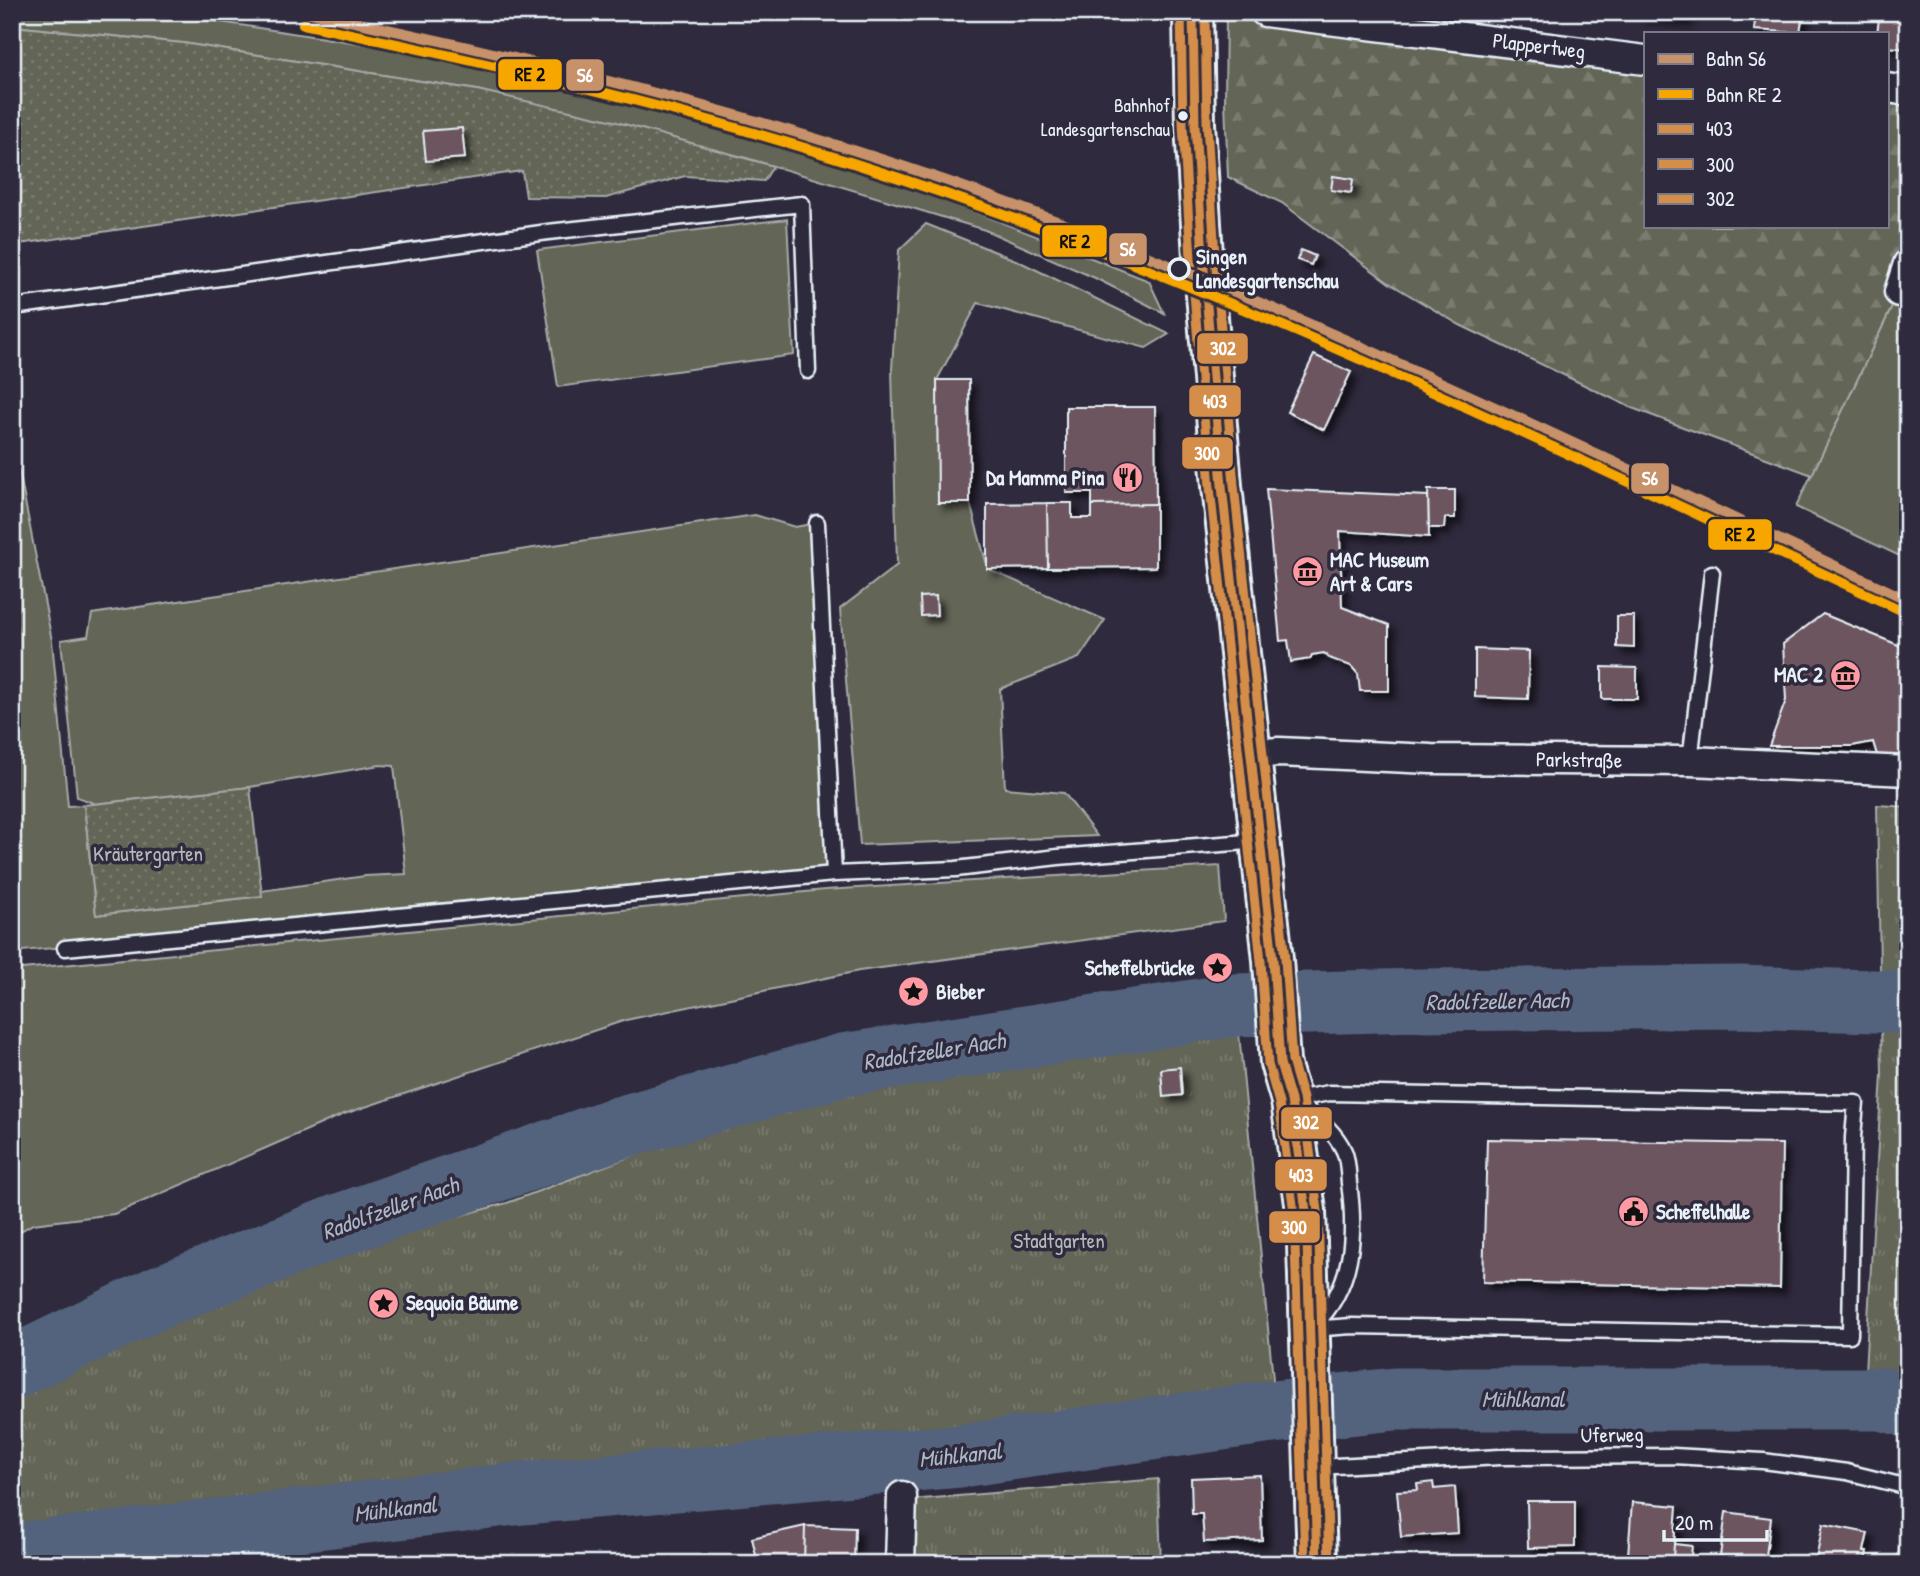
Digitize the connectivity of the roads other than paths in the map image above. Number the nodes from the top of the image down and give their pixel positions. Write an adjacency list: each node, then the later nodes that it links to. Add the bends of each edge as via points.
1 (1193, 12): 12 (main road, via 1203,257)
2 (1265, 12): 3 (street, Plappertweg)
3 (1644, 60)
4 (1888, 88): 5 (street)
5 (1908, 91)
6 (1908, 264): 7 (street)
7 (1899, 292)
8 (13, 307): 9 (lane, via 548,232 802,204)
9 (808, 371)
10 (817, 523): 16 (lane)
11 (1712, 573): 13 (lane)
12 (1250, 754): 13 (street, Parkstraße); 15 (main road)
13 (1690, 761): 14 (street, Parkstraße)
14 (1908, 771)
15 (1260, 841): 16 (lane, via 956,869); 18 (main road, via 1280,1063)
16 (834, 874): 17 (lane)
17 (65, 948)
18 (1290, 1100): 19 (main road, via 1306,1211); 19 (lane, via 1329,1093 1856,1103 1850,1335)
19 (1309, 1329): 20 (main road)
20 (1314, 1461): 21 (lane, Uferweg, via 1673,1456 1775,1462); 24 (main road)
21 (1908, 1487)
22 (902, 1496): 23 (street)
23 (900, 1564)
24 (1317, 1564)

